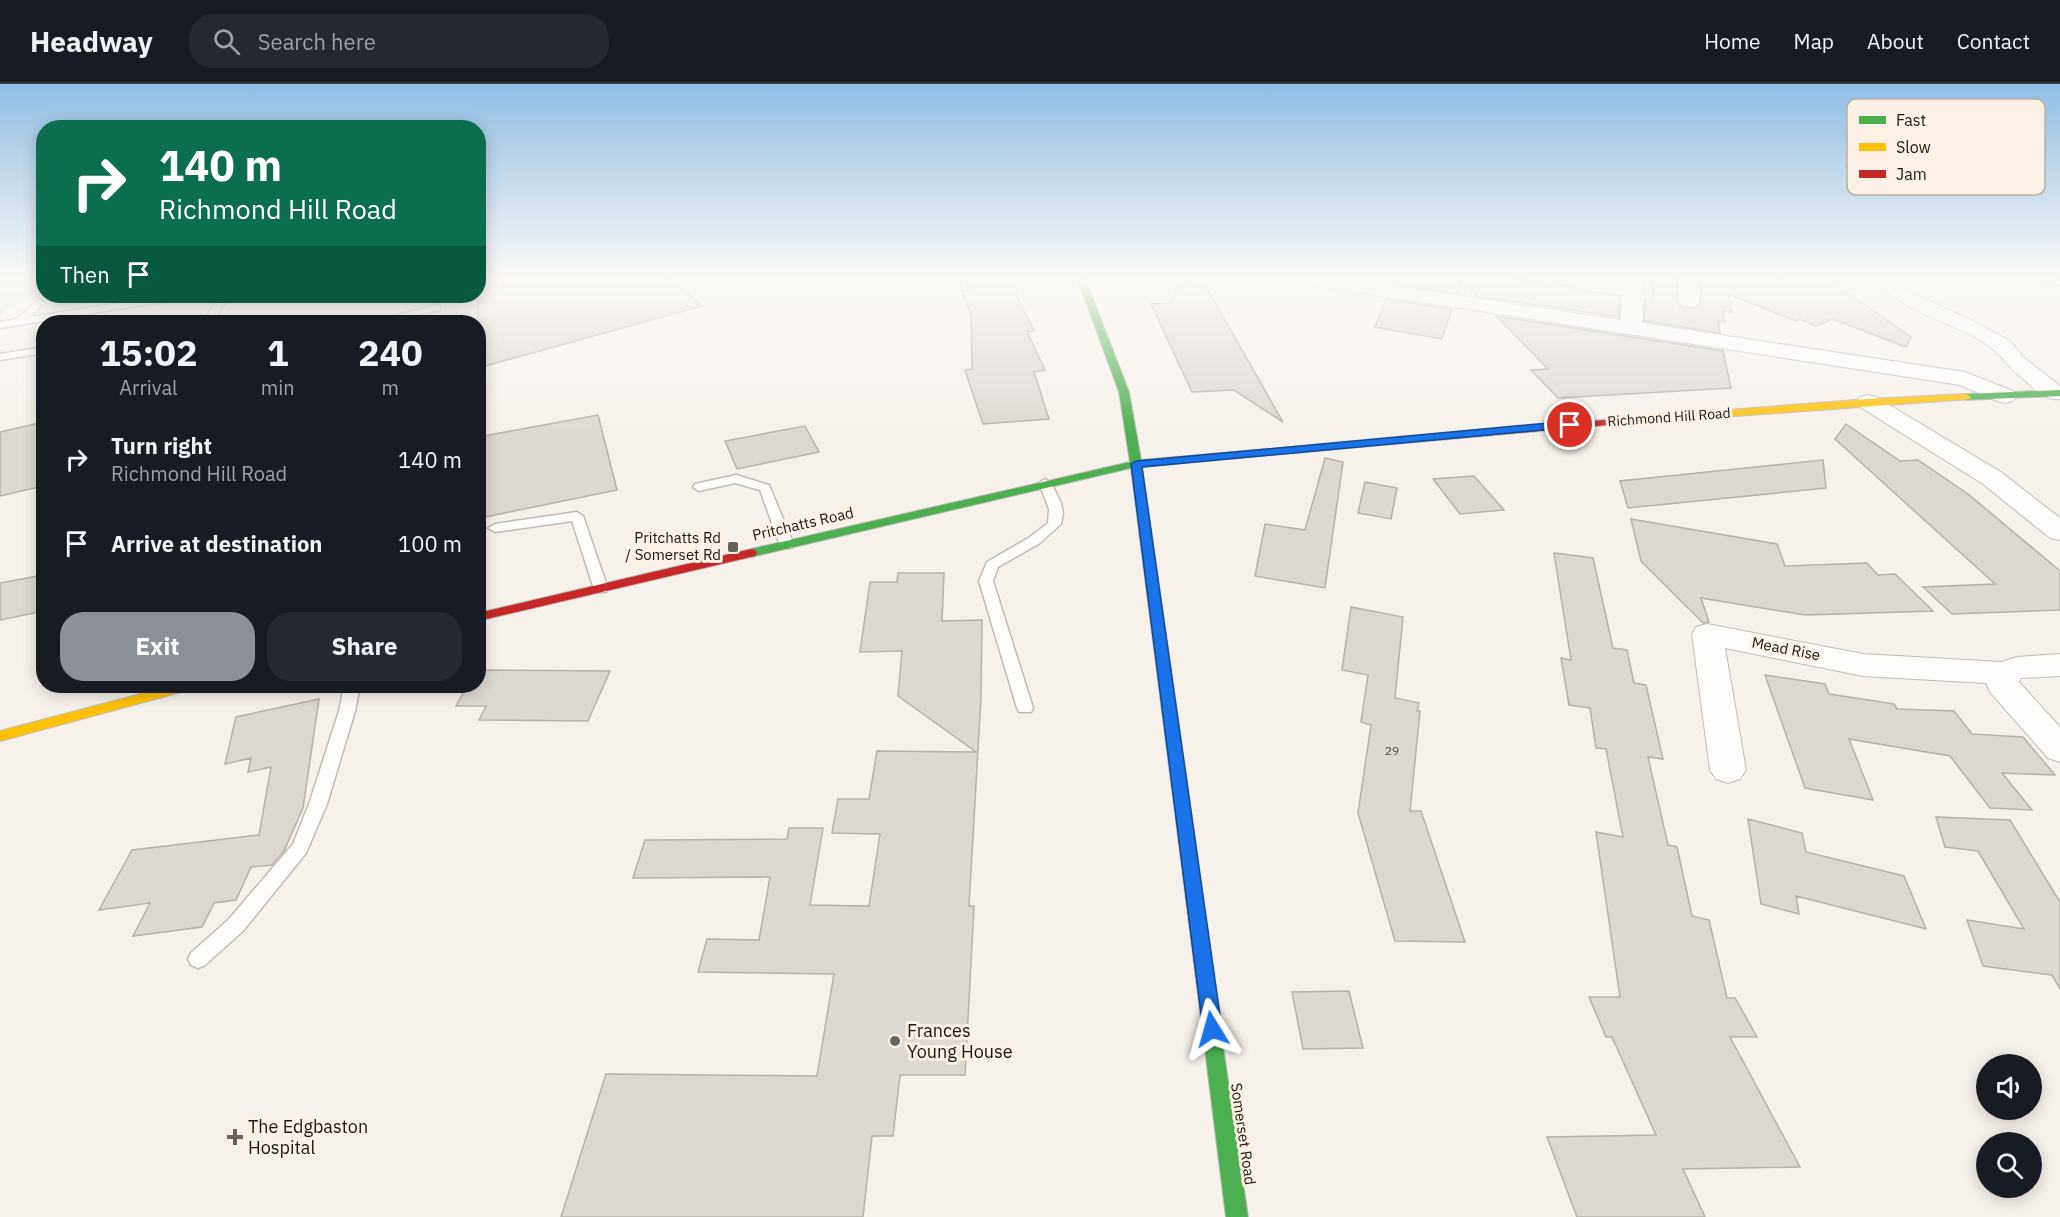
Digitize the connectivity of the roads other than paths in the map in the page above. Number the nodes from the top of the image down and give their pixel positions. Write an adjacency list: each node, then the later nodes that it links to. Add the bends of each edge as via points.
1 (1100, 331): 9 (street, Somerset Road, via 1124,392)
2 (1649, 331): 7 (street, via 1965,379)
3 (1976, 331): 6 (street, via 2002,346 2015,362)
4 (36, 351): 5 (lane)
5 (0, 357)
6 (2057, 393): 7 (street, Richmond Hill Road)
7 (2005, 396): 8 (street, Richmond Hill Road)
8 (1868, 402): 9 (street, Richmond Hill Road); 13 (street, via 1992,478)
9 (1136, 464): 10 (street, Pritchatts Road); 26 (street, Somerset Road)
10 (1046, 483): 14 (street, Pritchatts Road); 21 (lane, via 1056,512 1054,524 992,565 986,581)
11 (699, 487): 14 (lane, via 736,479 765,488)
12 (495, 528): 15 (lane, via 577,516)
13 (2060, 532)
14 (787, 545): 15 (street, Pritchatts Road)
15 (601, 589): 16 (street, Pritchatts Road)
16 (486, 616)
17 (2060, 665): 18 (street, Mead Rise, via 2017,668)
18 (2004, 673): 23 (street, via 2002,684); 24 (street, Mead Rise, via 1863,665 1707,634)
19 (128, 693): 22 (street)
20 (351, 693): 25 (lane, via 318,804 300,848 236,926)
21 (1025, 708)
22 (0, 736)
23 (2060, 749)
24 (1728, 770)
25 (198, 959)
26 (1238, 1217)

